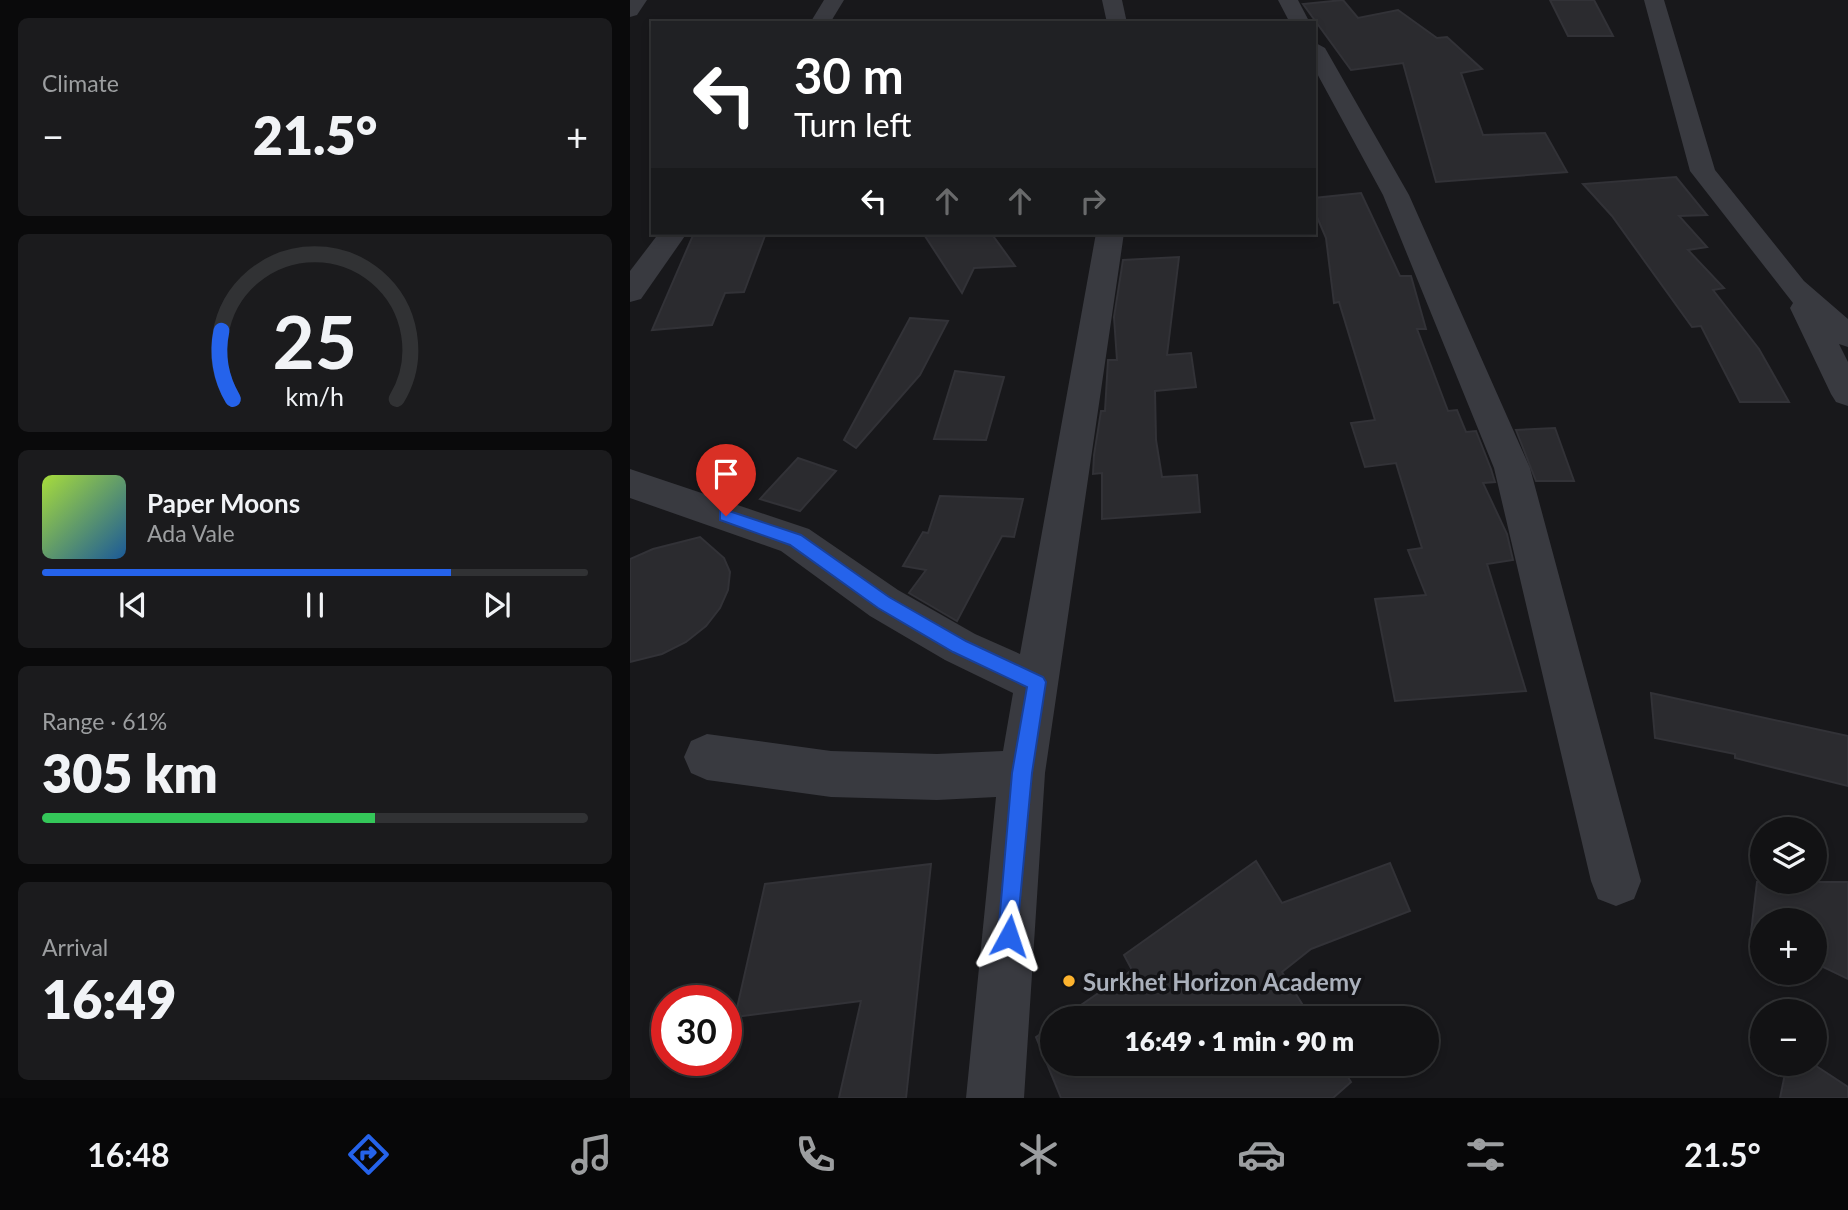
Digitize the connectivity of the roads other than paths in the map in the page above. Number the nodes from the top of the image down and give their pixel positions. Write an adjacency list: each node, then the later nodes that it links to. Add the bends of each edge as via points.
1 (637, 0): 6 (street)
2 (834, 0): 7 (street)
3 (1112, 0): 8 (street)
4 (1288, 0): 9 (street)
5 (1654, 0): 13 (street, via 1703,171)
6 (630, 11)
7 (821, 21)
8 (1117, 21)
9 (1299, 21)
10 (1316, 52): 21 (street, via 1396,195 1512,468)
11 (672, 235): 14 (street)
12 (1110, 235): 18 (street)
13 (1794, 288): 15 (street); 16 (street)
14 (630, 292)
15 (1848, 336)
16 (1848, 394)
17 (630, 482): 18 (street, via 682,504 795,540 884,603)
18 (1037, 682): 20 (street)
19 (707, 757): 20 (street, via 831,775)
20 (1022, 773): 22 (street)
21 (1616, 881)
22 (995, 1098)

